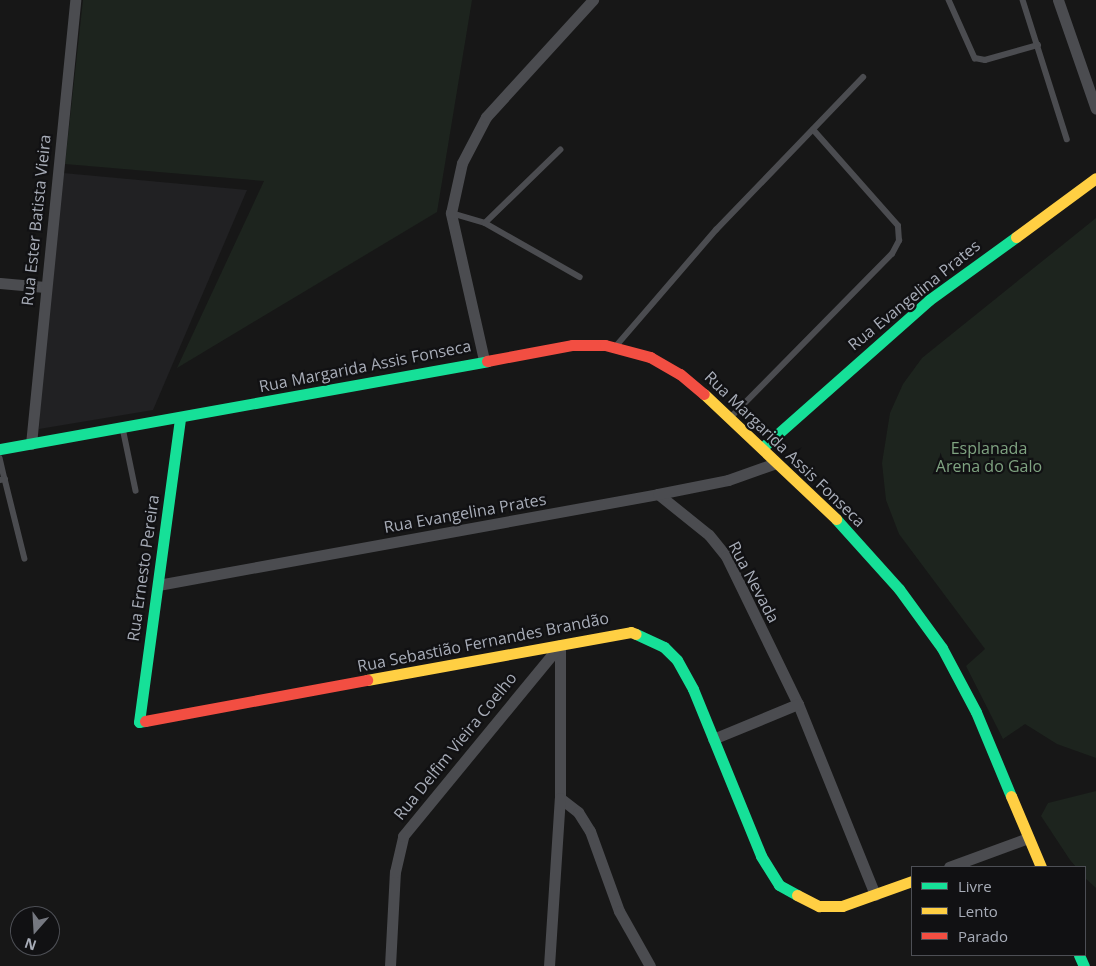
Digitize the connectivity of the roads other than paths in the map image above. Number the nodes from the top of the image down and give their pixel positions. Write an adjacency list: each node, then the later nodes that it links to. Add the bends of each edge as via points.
1 (75, 0): 17 (street, Rua Ester Batista Vieira)
2 (592, 0): 13 (street, via 486,117 462,163)
3 (949, 0): 6 (lane, via 975,58 985,60)
4 (1024, 0): 6 (lane)
5 (1058, 0): 8 (street)
6 (1038, 45): 10 (lane)
7 (863, 77): 9 (lane)
8 (1096, 109)
9 (813, 130): 18 (lane, via 716,230); 20 (lane, via 898,226 900,241 892,254)
10 (1067, 139)
11 (560, 150): 14 (lane)
12 (1096, 178): 25 (street, Rua Evangelina Prates, via 929,300)
13 (451, 214): 14 (lane); 19 (street)
14 (485, 223): 15 (lane)
15 (580, 277)
16 (0, 282): 17 (street)
17 (45, 287): 23 (street, Rua Ester Batista Vieira)
18 (616, 347): 19 (street, Rua Margarida Assis Fonseca, via 572,345); 20 (street, Rua Margarida Assis Fonseca, via 650,357 680,374)
19 (484, 360): 21 (street, Rua Margarida Assis Fonseca)
20 (731, 417): 25 (street, Rua Margarida Assis Fonseca)
21 (180, 418): 22 (street, Rua Margarida Assis Fonseca); 32 (street, Rua Ernesto Pereira)
22 (123, 428): 23 (street, Rua Margarida Assis Fonseca); 29 (lane)
23 (31, 444): 24 (street, Rua Margarida Assis Fonseca)
24 (0, 448)
25 (762, 448): 27 (street, Rua Margarida Assis Fonseca)
26 (0, 458): 28 (lane)
27 (776, 463): 30 (street, Rua Evangelina Prates, via 728,480); 38 (street, Rua Margarida Assis Fonseca, via 876,560 942,648 988,735)
28 (2, 480): 31 (lane)
29 (136, 491)
30 (658, 494): 32 (street, Rua Evangelina Prates); 34 (street, Rua Nevada, via 709,535 726,556)
31 (26, 559)
32 (158, 585): 35 (street, Rua Ernesto Pereira)
33 (560, 645): 35 (street, Rua Sebastião Fernandes Brandão); 36 (street, Rua Sebastião Fernandes Brandão, via 631,632 664,647 677,660 693,689); 37 (street); 43 (street, Rua Delfim Vieira Coelho, via 403,836 395,872)
34 (798, 704): 36 (street); 42 (street, Rua Nevada)
35 (139, 722)
36 (713, 739): 42 (street, Rua Sebastião Fernandes Brandão, via 761,856 780,884 819,906 842,906)
37 (560, 798): 44 (street); 45 (street, via 578,812 590,831 620,911)
38 (1028, 838): 39 (street); 40 (street, Rua Margarida Assis Fonseca)
39 (952, 866)
40 (1041, 866)
41 (911, 881): 42 (street, Rua Sebastião Fernandes Brandão)
42 (876, 895)
43 (390, 966)
44 (549, 966)
45 (650, 966)

